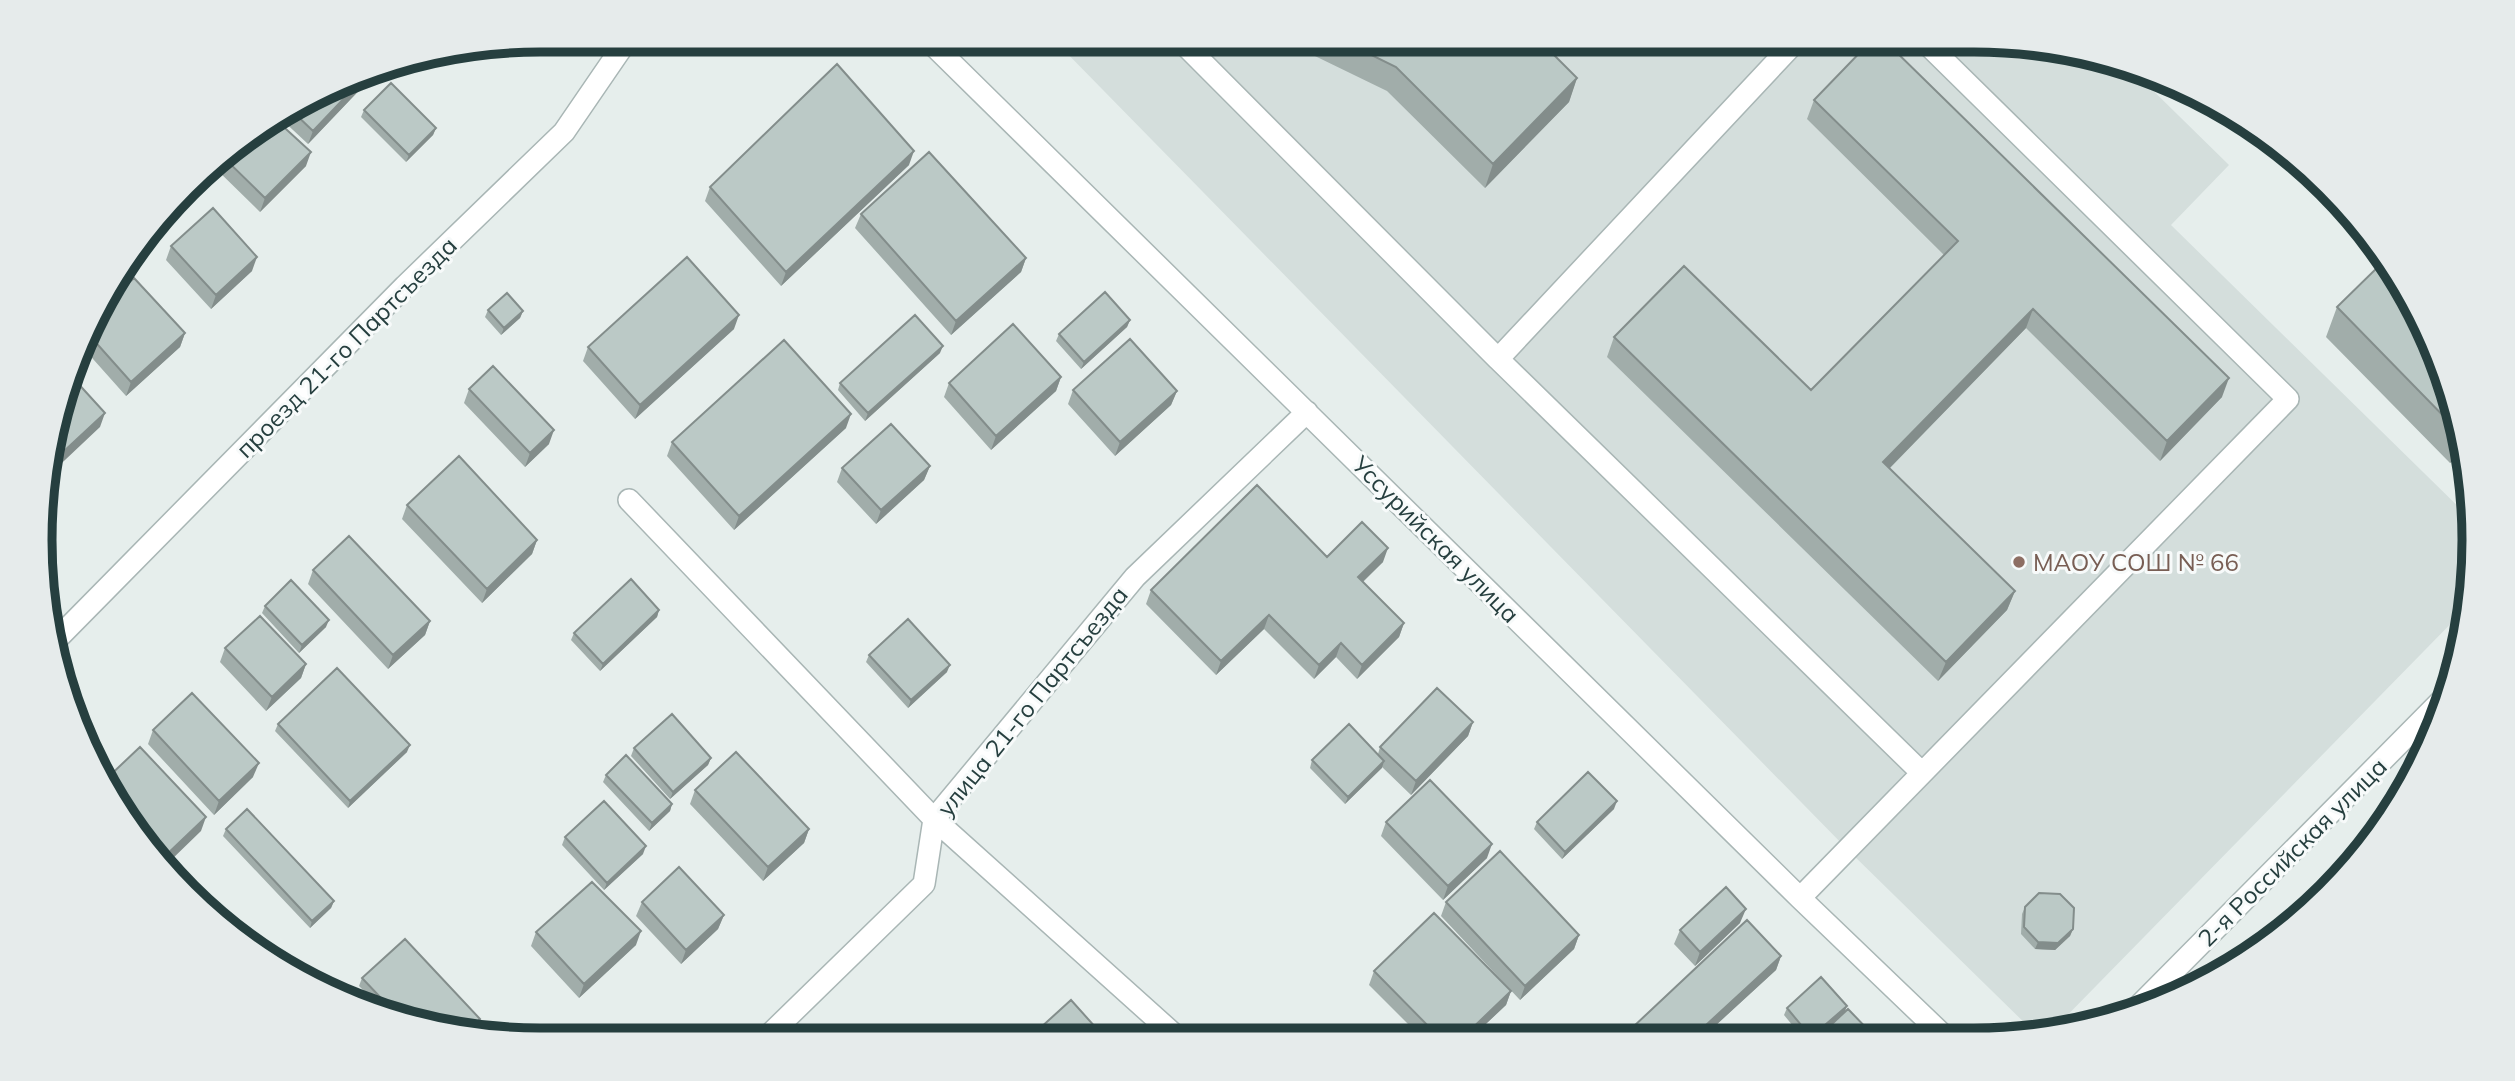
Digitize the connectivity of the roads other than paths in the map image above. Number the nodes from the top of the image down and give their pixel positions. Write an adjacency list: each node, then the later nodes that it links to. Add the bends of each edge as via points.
1 (619, 52): 9 (street, проезд 21-го Партсъезда, via 564,132 405,286)
2 (940, 52): 7 (street, Уссурийская улица)
3 (1192, 52): 6 (street)
4 (1786, 52): 6 (street)
5 (1935, 52): 11 (street, via 2288,398)
6 (1498, 359): 11 (street)
7 (1307, 412): 12 (street, улица 21-го Партсъезда, via 1135,577); 13 (street, Уссурийская улица)
8 (629, 500): 12 (street)
9 (62, 634)
10 (2432, 711): 14 (street, 2-я Российская улица)
11 (1922, 773): 13 (street)
12 (934, 818): 15 (street, улица 21-го Партсъезда, via 924,884); 16 (street)
13 (1800, 898): 17 (street, Уссурийская улица)
14 (2149, 996)
15 (776, 1028)
16 (1167, 1028)
17 (1936, 1028)

